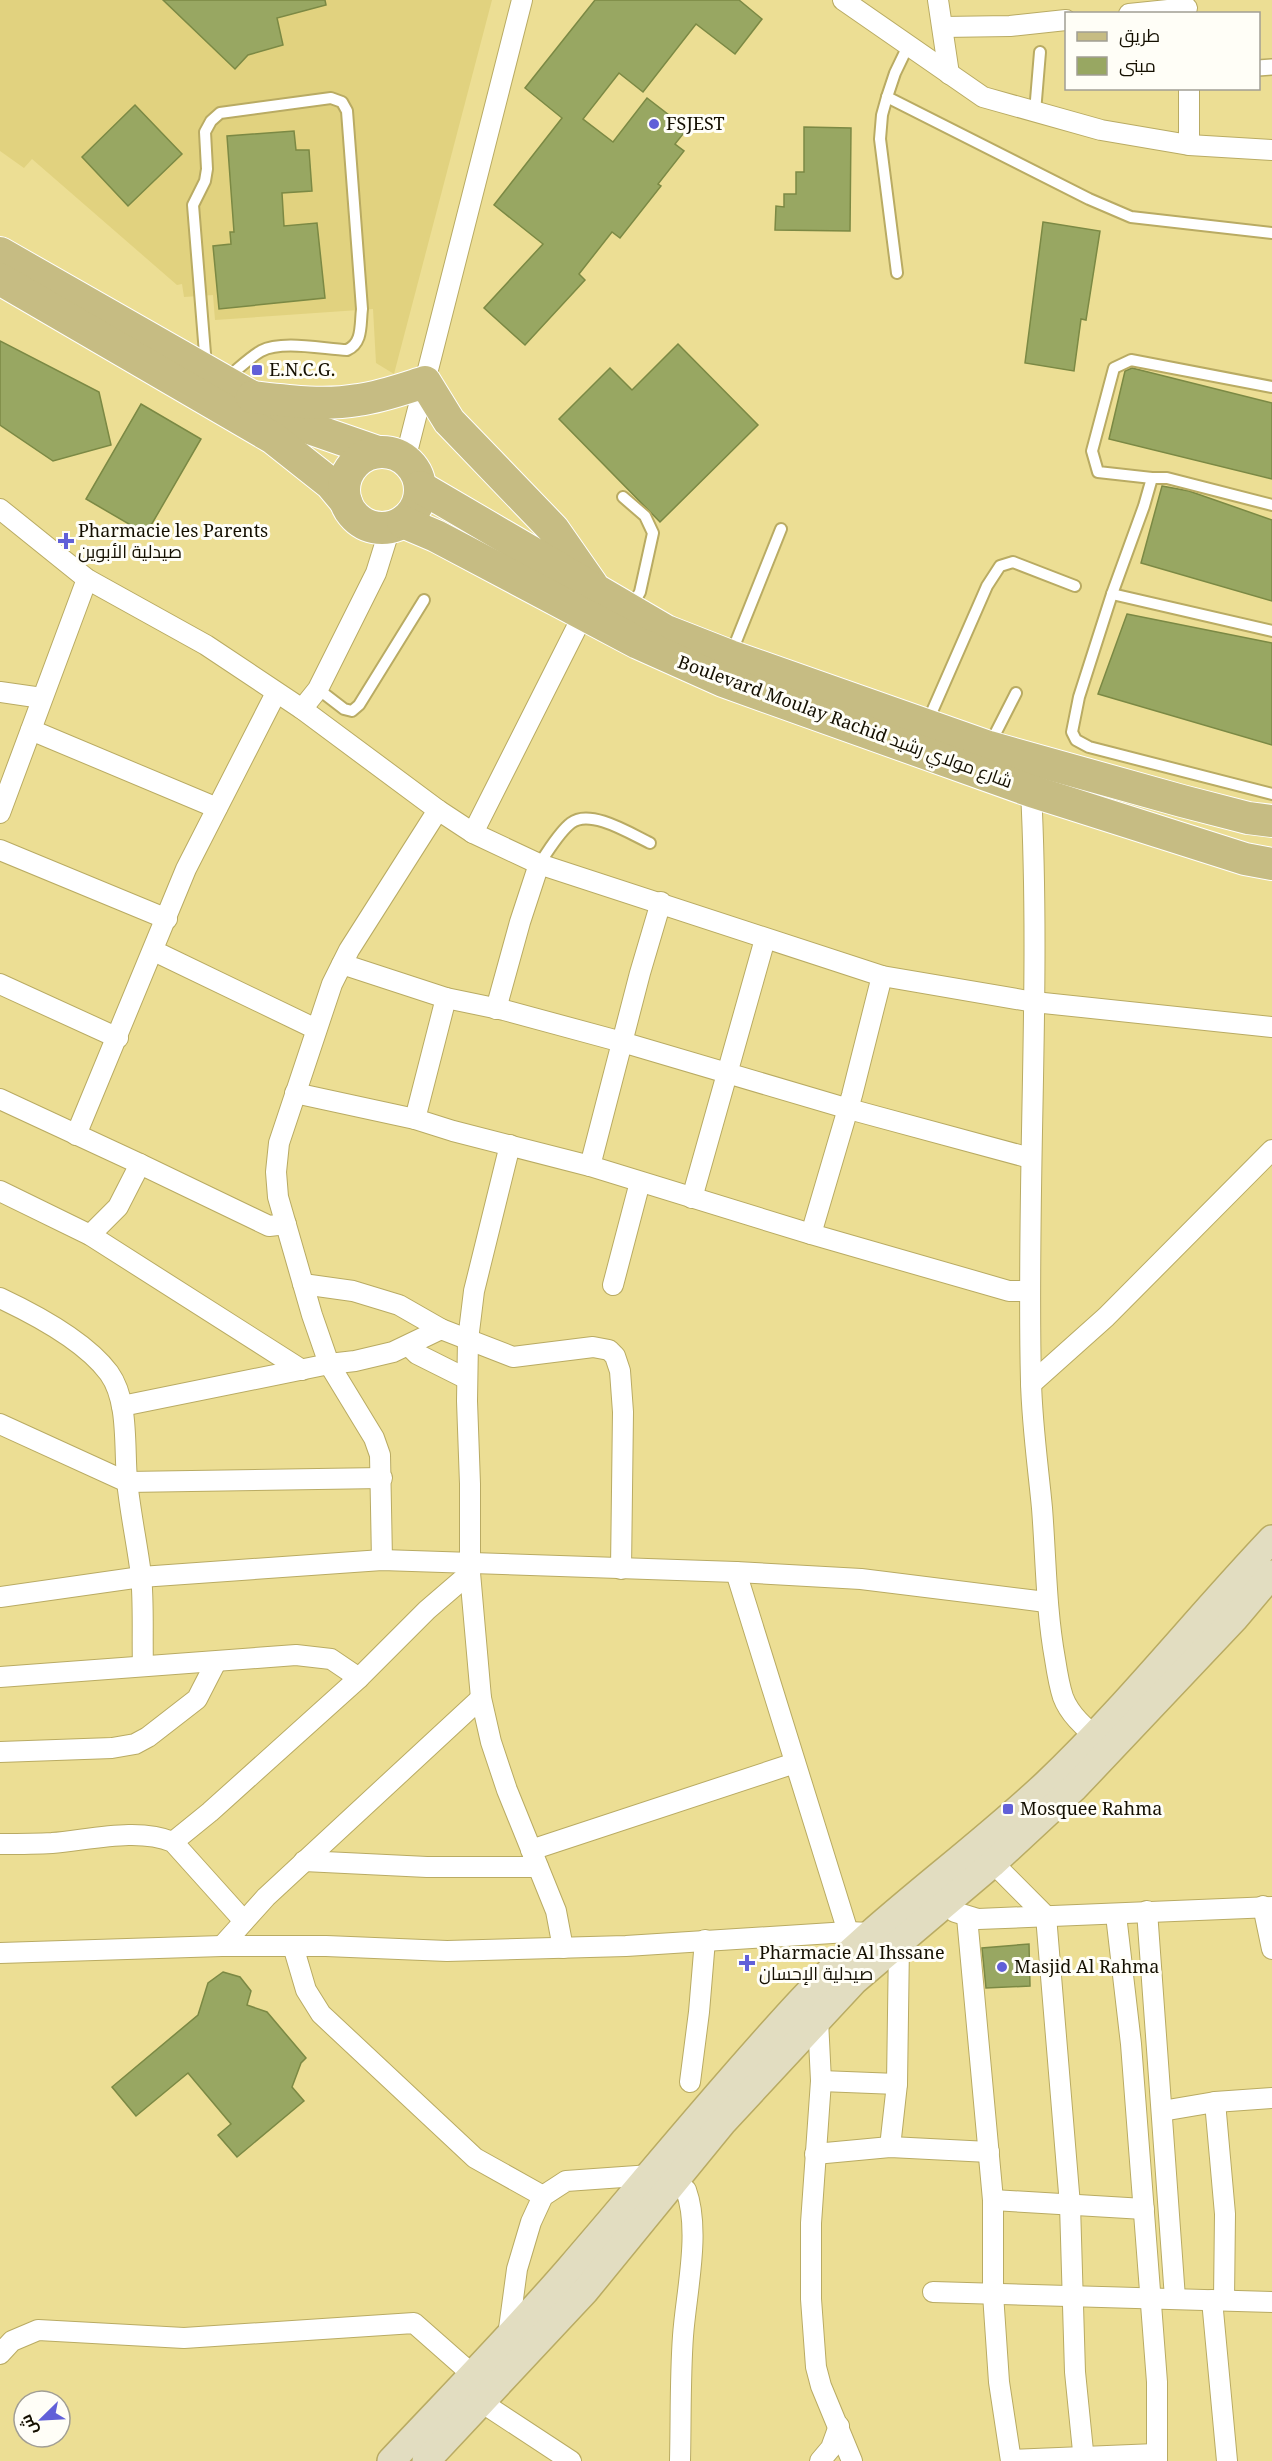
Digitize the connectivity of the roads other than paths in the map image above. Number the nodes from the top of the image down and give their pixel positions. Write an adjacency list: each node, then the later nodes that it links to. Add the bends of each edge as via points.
1 (522, 0): 21 (street)
2 (843, 0): 8 (street)
3 (938, 0): 7 (street)
4 (1187, 7): 5 (street)
5 (1146, 12)
6 (1065, 20): 7 (street)
7 (943, 27): 10 (street)
8 (908, 46): 10 (street); 12 (lane)
9 (1040, 51): 13 (lane)
10 (949, 74): 13 (street, via 983,97)
11 (1189, 90): 14 (street)
12 (887, 97): 16 (lane, via 1089,200 1131,217); 18 (lane, via 880,139)
13 (1035, 112): 14 (street, via 1101,130)
14 (1188, 145): 15 (street)
15 (1272, 150)
16 (1272, 233)
17 (0, 253): 20 (main road)
18 (897, 273)
19 (0, 279): 28 (main road, via 273,438 331,484)
20 (215, 376): 20 (lane, via 269,348 347,350 359,341 362,309 347,111 342,102 331,98 220,112 205,132 207,169 193,205); 23 (main road)
21 (425, 382): 23 (main road, via 340,403); 24 (street); 37 (main road, via 449,421 553,529)
22 (1272, 387): 25 (lane, via 1131,360 1114,368 1092,451 1094,463 1098,472)
23 (252, 397): 24 (main road, via 303,426)
24 (392, 456): 26 (main road, via 418,477); 28 (main road, via 361,458 344,484)
25 (1152, 478): 29 (lane, via 1167,478); 35 (lane)
26 (420, 487): 31 (main road, via 413,513); 37 (main road, Boulevard Moulay Rachid شارع مولاي رشيد)
27 (623, 497): 38 (lane, via 645,516 653,533 640,592)
28 (346, 502): 31 (main road, via 363,523 376,528)
29 (1272, 505)
30 (0, 509): 33 (street)
31 (397, 525): 37 (main road, Boulevard Moulay Rachid شارع مولاي رشيد, via 436,536); 41 (street)
32 (781, 529): 40 (lane)
33 (87, 579): 43 (street, via 206,645); 45 (street)
34 (1075, 586): 48 (lane, via 1013,562 1000,566 987,586)
35 (1112, 594): 39 (lane); 49 (lane, via 1077,707)
36 (424, 600): 41 (lane, via 352,711)
37 (590, 603): 38 (main road, Boulevard Moulay Rachid شارع مولاي رشيد); 40 (main road, Boulevard Moulay Rachid شارع مولاي رشيد, via 638,643); 57 (street)
38 (629, 611): 40 (main road, Boulevard Moulay Rachid شارع مولاي رشيد)
39 (1272, 631)
40 (727, 668): 48 (main road, Boulevard Moulay Rachid شارع مولاي رشيد)
41 (318, 689): 46 (street)
42 (0, 692): 45 (street)
43 (276, 693): 46 (street); 54 (street)
44 (1016, 693): 50 (lane)
45 (42, 698): 47 (street)
46 (302, 709): 55 (street)
47 (31, 730): 53 (street); 54 (street)
48 (921, 737): 50 (main road, Boulevard Moulay Rachid شارع مولاي رشيد)
49 (1068, 752): 50 (main road, Boulevard Moulay Rachid شارع مولاي رشيد); 52 (lane, via 1079,743); 56 (main road, Boulevard Moulay Rachid شارع مولاي رشيد, via 1182,801)
50 (983, 759): 51 (main road, Boulevard Moulay Rachid شارع مولاي رشيد)
51 (1031, 790): 61 (main road, Boulevard Moulay Rachid شارع مولاي رشيد); 70 (street)
52 (1272, 794)
53 (3, 801)
54 (217, 808): 63 (street, via 186,869)
55 (438, 810): 57 (street); 66 (street)
56 (1272, 821)
57 (473, 833): 60 (street)
58 (650, 843): 60 (lane, via 594,818 582,818 571,823)
59 (0, 850): 63 (street)
60 (538, 864): 62 (street); 71 (street)
61 (1272, 864)
62 (661, 902): 64 (street); 75 (street)
63 (167, 919): 65 (street)
64 (765, 939): 67 (street); 76 (street)
65 (154, 951): 73 (street); 74 (street)
66 (342, 964): 69 (street); 73 (street)
67 (882, 976): 70 (street); 79 (street)
68 (0, 984): 74 (street)
69 (446, 998): 71 (street); 80 (street)
70 (1034, 1002): 72 (street); 84 (street)
71 (496, 1009): 75 (street)
72 (1272, 1027)
73 (316, 1029): 77 (street)
74 (117, 1038): 81 (street)
75 (622, 1042): 76 (street); 86 (street)
76 (727, 1073): 79 (street); 89 (street)
77 (295, 1093): 80 (street); 90 (street, via 279,1143 276,1172)
78 (0, 1099): 81 (street)
79 (849, 1109): 84 (street); 91 (street)
80 (415, 1119): 82 (street)
81 (76, 1135): 85 (street)
82 (510, 1145): 86 (street); 98 (street, via 474,1291)
83 (1272, 1150): 103 (street, via 1106,1317)
84 (1030, 1158): 95 (street)
85 (140, 1164): 90 (street, via 269,1226); 92 (street, via 118,1207)
86 (590, 1166): 87 (street)
87 (640, 1182): 89 (street); 94 (street)
88 (0, 1191): 92 (street)
89 (692, 1198): 91 (street)
90 (286, 1224): 93 (street)
91 (812, 1234): 95 (street, via 1009,1291)
92 (90, 1235): 101 (street)
93 (303, 1284): 97 (street, via 399,1305); 100 (street)
94 (613, 1285)
95 (1030, 1291): 103 (street)
96 (0, 1298): 104 (street, via 93,1355 109,1373)
97 (441, 1329): 98 (street); 99 (street)
98 (468, 1340): 102 (street); 111 (street, via 513,1357 593,1347 609,1350 615,1356 623,1412)
99 (409, 1346): 100 (street); 102 (street)
100 (328, 1364): 101 (street); 106 (street, via 374,1438)
101 (302, 1370): 104 (street)
102 (467, 1379): 110 (street)
103 (1031, 1384): 116 (street)
104 (122, 1406): 107 (street)
105 (1, 1428): 107 (street)
106 (382, 1478): 107 (street); 109 (street)
107 (127, 1482): 114 (street)
108 (1272, 1539): 113 (main road)
109 (382, 1560): 110 (street); 114 (street)
110 (470, 1569): 111 (street); 120 (street); 121 (street)
111 (621, 1569): 112 (street)
112 (736, 1572): 116 (street, via 861,1580); 124 (street)
113 (1265, 1576): 122 (main road)
114 (141, 1577): 115 (street); 118 (street)
115 (0, 1597)
116 (1046, 1602): 122 (street, via 1064,1700)
117 (216, 1662): 118 (street); 120 (street, via 296,1655 331,1659); 123 (street, via 197,1699 135,1744)
118 (143, 1666): 119 (street)
119 (0, 1677)
120 (359, 1678): 125 (street)
121 (481, 1698): 128 (street, via 504,1780); 129 (street)
122 (1103, 1742): 127 (main road, via 1049,1781)
123 (0, 1752)
124 (795, 1763): 128 (street); 136 (street)
125 (172, 1842): 126 (street, via 142,1834); 135 (street)
126 (0, 1844)
127 (985, 1855): 130 (main road); 134 (street)
128 (535, 1858): 129 (street, via 427,1867); 141 (street, via 556,1911)
129 (304, 1861): 135 (street)
130 (946, 1903): 134 (street, via 978,1919); 136 (main road); 138 (main road); 152 (street)
131 (1267, 1906): 132 (street); 142 (street)
132 (1147, 1911): 133 (street); 150 (street)
133 (1116, 1915): 134 (street); 158 (street)
134 (1046, 1916): 157 (street)
135 (243, 1921): 139 (street)
136 (860, 1932): 137 (street); 154 (main road)
137 (705, 1940): 141 (street); 146 (street)
138 (899, 1944): 144 (main road, via 854,1981); 147 (street)
139 (222, 1946): 140 (street); 143 (street)
140 (293, 1946): 141 (street, via 447,1951); 155 (street, via 306,1990 321,2014 475,2158)
141 (563, 1948)
142 (1272, 1949)
143 (0, 1953)
144 (818, 2020): 145 (street); 154 (main road, via 750,2092)
145 (821, 2081): 147 (street); 153 (street)
146 (690, 2082)
147 (897, 2084): 151 (street)
148 (1272, 2098): 149 (street)
149 (1215, 2102): 150 (street); 164 (street, via 1225,2214)
150 (1162, 2111): 163 (street)
151 (890, 2147): 152 (street); 153 (street)
152 (989, 2152): 156 (street)
153 (816, 2154): 170 (street, via 811,2223 816,2367)
154 (660, 2176): 155 (street, via 566,2181); 166 (main road); 169 (main road, via 616,2256); 177 (street, via 686,2190 692,2216 690,2283 683,2336)
155 (543, 2196): 166 (street, via 517,2269)
156 (993, 2200): 157 (street); 160 (street)
157 (1070, 2205): 158 (street); 161 (street)
158 (1144, 2209): 162 (street)
159 (933, 2292): 160 (street)
160 (993, 2294): 161 (street); 173 (street, via 999,2382)
161 (1073, 2295): 162 (street); 172 (street, via 1075,2372)
162 (1149, 2298): 163 (street); 171 (street, via 1157,2382)
163 (1174, 2298): 164 (street)
164 (1218, 2300): 165 (street); 180 (street)
165 (1272, 2302)
166 (508, 2336): 168 (main road)
167 (0, 2354): 168 (street, via 12,2341 38,2330 184,2338 414,2323)
168 (466, 2382): 169 (street); 174 (main road)
169 (483, 2402): 175 (main road); 176 (street)
170 (839, 2426): 178 (street, via 831,2448); 179 (street)
171 (1157, 2458): 172 (street)
172 (1084, 2459): 173 (street)
173 (1011, 2460)
174 (391, 2461)
175 (426, 2461)
176 (571, 2461)
177 (680, 2461)
178 (820, 2461)
179 (852, 2461)
180 (1227, 2461)

